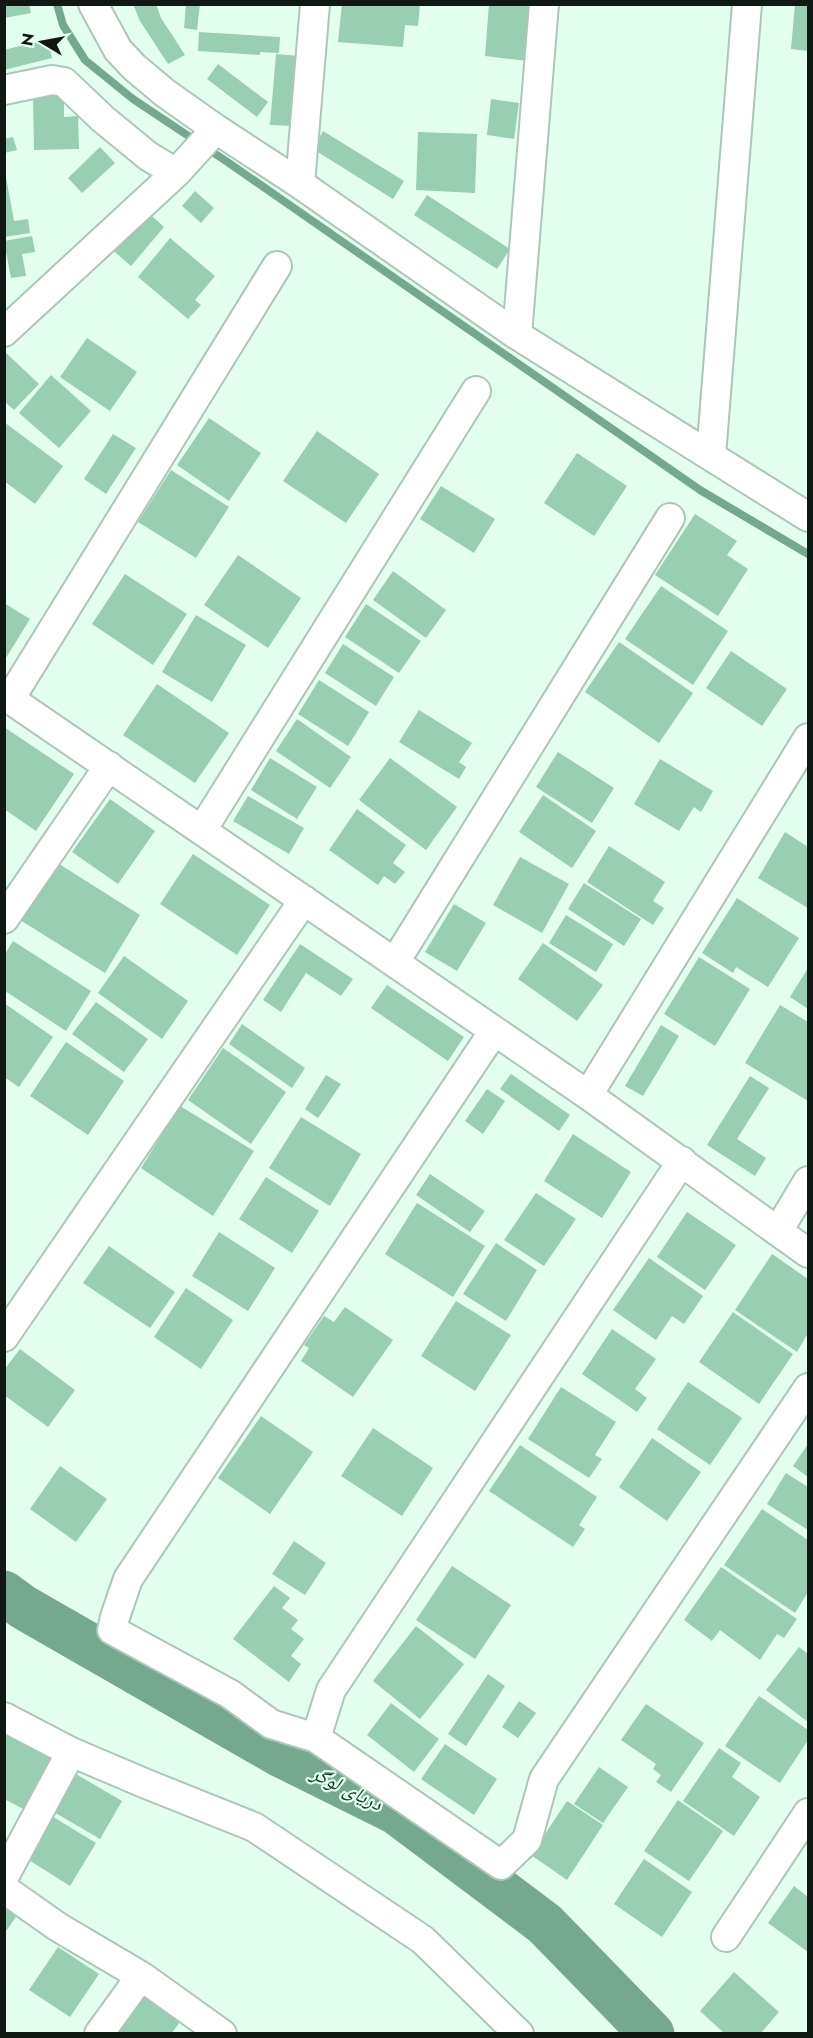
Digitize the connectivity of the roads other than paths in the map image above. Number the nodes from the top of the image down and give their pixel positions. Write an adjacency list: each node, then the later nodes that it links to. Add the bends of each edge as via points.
1 (93, 4): 6 (street, via 118,50)
2 (315, 4): 8 (street)
3 (544, 4): 11 (street)
4 (747, 4): 13 (street)
5 (4, 90): 7 (street, via 52,80 64,82 148,156)
6 (211, 135): 7 (street); 8 (street)
7 (176, 173): 10 (street)
8 (300, 184): 11 (street)
9 (277, 266): 16 (street)
10 (4, 332)
11 (517, 335): 13 (street)
12 (476, 391): 19 (street)
13 (711, 456): 14 (street)
14 (808, 517)
15 (670, 518): 22 (street)
16 (7, 697): 18 (street)
17 (808, 738): 24 (street)
18 (109, 766): 19 (street); 21 (street)
19 (202, 831): 20 (street)
20 (304, 900): 22 (street); 29 (street)
21 (4, 919)
22 (395, 962): 23 (street)
23 (494, 1031): 24 (street); 32 (street, via 128,1579 115,1617 112,1630 230,1694 271,1724)
24 (588, 1095): 25 (street)
25 (682, 1161): 27 (street); 32 (street, via 331,1690)
26 (808, 1181): 27 (street)
27 (778, 1231): 28 (street)
28 (808, 1253)
29 (4, 1337)
30 (808, 1388): 32 (street, via 544,1779 526,1840 501,1865)
31 (4, 1717): 33 (street)
32 (316, 1738)
33 (71, 1752): 35 (street); 41 (street, via 254,1827 423,1940)
34 (808, 1813): 37 (street)
35 (4, 1877)
36 (4, 1889): 38 (street, via 58,1927)
37 (726, 1937)
38 (141, 1976): 39 (street); 40 (street)
39 (99, 2034)
40 (222, 2034)
41 (519, 2034)

